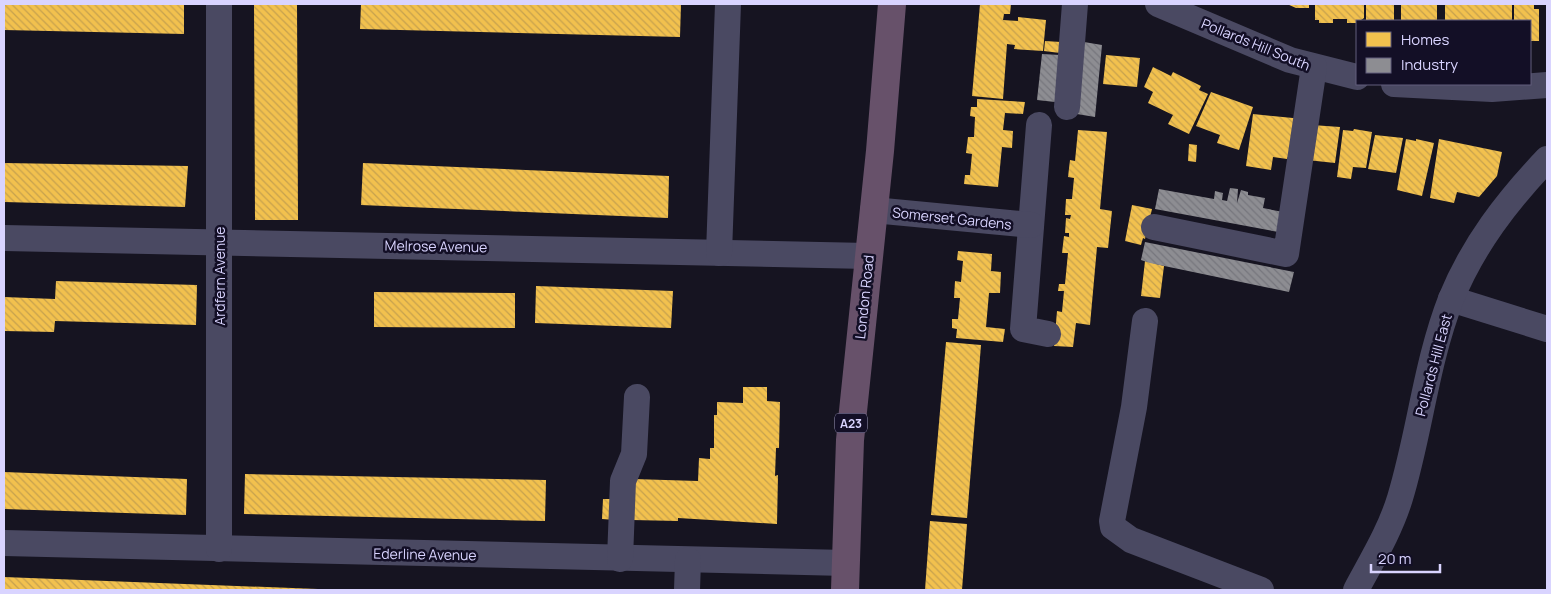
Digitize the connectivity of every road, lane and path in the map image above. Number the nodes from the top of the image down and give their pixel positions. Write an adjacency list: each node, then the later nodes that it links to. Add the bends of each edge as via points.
1 (219, 4): 17 (street, Ardfern Avenue)
2 (728, 4): 18 (street)
3 (892, 4): 13 (highway, London Road / A23)
4 (1076, 4): 10 (street)
5 (1158, 4): 6 (street, Pollards Hill South)
6 (1314, 67): 7 (street, Pollards Hill South); 15 (street, via 1286,254)
7 (1356, 77)
8 (1414, 85): 9 (street, via 1492,89)
9 (1547, 85)
10 (1067, 107)
11 (1039, 125): 14 (street, Somerset Gardens)
12 (1547, 159): 20 (street, Pollards Hill East, via 1512,196 1484,235)
13 (873, 210): 14 (street, Somerset Gardens); 19 (highway, London Road / A23)
14 (1031, 225): 23 (street, Somerset Gardens, via 1023,329)
15 (1154, 227)
16 (4, 238): 17 (street, Melrose Avenue)
17 (219, 240): 18 (street, Melrose Avenue); 26 (street, Ardfern Avenue)
18 (719, 253): 19 (street, Melrose Avenue)
19 (868, 256): 29 (highway, London Road / A23, via 850,440)
20 (1451, 299): 22 (street); 33 (street, Pollards Hill East, via 1433,354 1400,496 1389,528)
21 (1145, 321): 32 (street, via 1113,527 1131,540)
22 (1547, 329)
23 (1048, 334)
24 (637, 397): 27 (street, via 634,454 623,481)
25 (4, 543): 26 (street, Ederline Avenue)
26 (219, 548): 27 (street, Ederline Avenue)
27 (620, 558): 28 (street, Ederline Avenue)
28 (688, 560): 29 (street, Ederline Avenue); 30 (street)
29 (846, 563): 31 (highway, London Road / A23)
30 (687, 590)
31 (845, 590)
32 (1262, 590)
33 (1356, 590)

